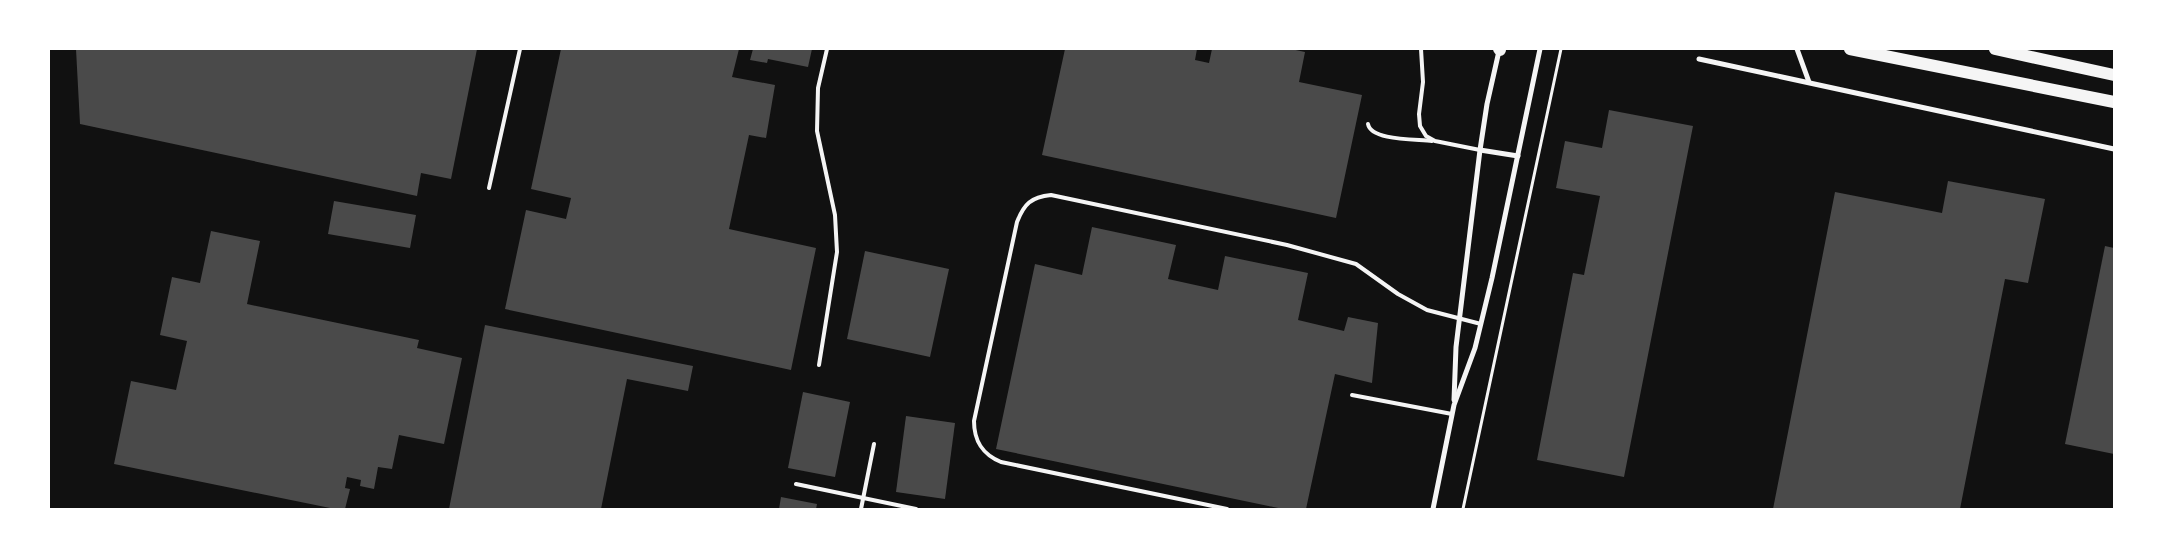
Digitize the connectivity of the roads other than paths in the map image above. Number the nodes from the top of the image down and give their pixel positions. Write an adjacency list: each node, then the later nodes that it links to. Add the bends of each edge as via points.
1 (520, 49): 18 (lane)
2 (826, 49): 21 (lane, via 818,88 816,131 835,215 837,252)
3 (1421, 49): 14 (lane, via 1420,126 1426,136)
4 (1500, 49): 16 (street)
5 (1540, 49): 17 (street)
6 (1797, 49): 11 (street)
7 (1850, 49): 12 (main road)
8 (1995, 49): 10 (main road)
9 (1699, 59): 11 (street)
10 (2114, 75)
11 (1809, 82): 15 (street)
12 (2114, 102)
13 (1368, 124): 14 (lane, via 1373,132 1383,136)
14 (1435, 141): 16 (lane)
15 (2114, 148)
16 (1480, 150): 17 (street); 19 (street)
17 (1518, 156): 20 (street)
18 (489, 188)
19 (1460, 320): 20 (lane); 23 (street); 30 (lane, via 1427,310 1356,264 1051,195 1030,200 1022,208 1017,222 974,421 976,441 987,454 1001,462)
20 (1481, 324): 23 (street)
21 (819, 366)
22 (1352, 395): 24 (lane)
23 (1454, 405): 24 (street)
24 (1452, 414): 31 (street)
25 (874, 444): 27 (lane)
26 (796, 484): 27 (lane)
27 (863, 498): 28 (lane); 29 (lane)
28 (860, 509)
29 (916, 509)
30 (1227, 509)
31 (1433, 509)

